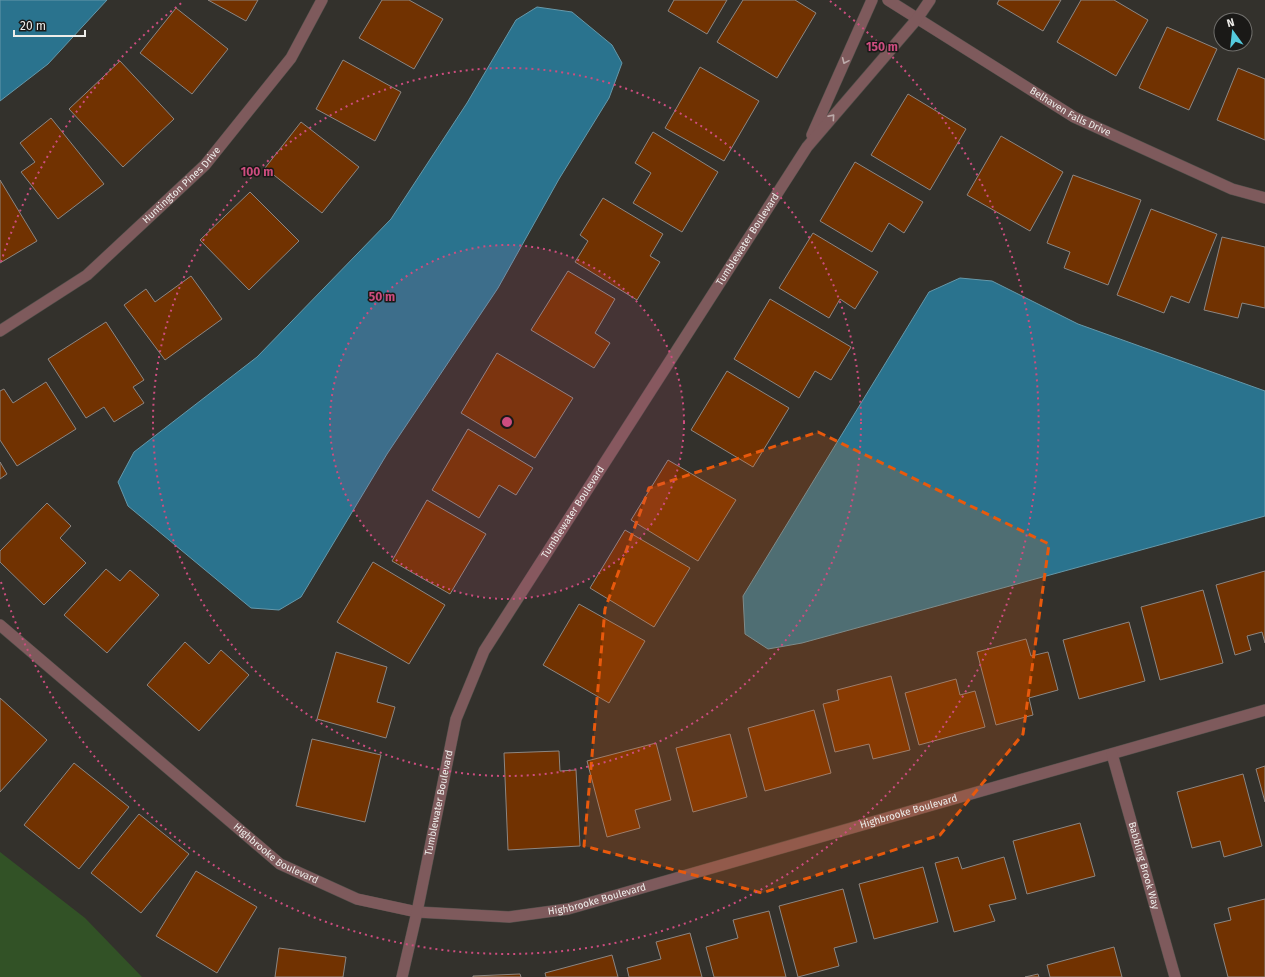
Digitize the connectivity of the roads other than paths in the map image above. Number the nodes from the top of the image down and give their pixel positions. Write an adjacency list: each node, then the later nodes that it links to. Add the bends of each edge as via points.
1 (322, 0): 8 (street, Huntington Pines Drive, via 291,58 205,165 87,275)
2 (872, 0): 6 (street, Tumblewater Boulevard, one-way to 6)
3 (888, 0): 5 (street, Belhaven Falls Drive)
4 (930, 0): 5 (street, Tumblewater Boulevard)
5 (917, 18): 6 (street, Tumblewater Boulevard, one-way to 5); 7 (street, Belhaven Falls Drive, via 1074,117 1232,189)
6 (807, 146): 12 (street, Tumblewater Boulevard, via 484,651 456,719)
7 (1265, 198)
8 (0, 331)
9 (0, 626): 12 (street, Highbrooke Boulevard, via 280,864 357,899)
10 (1265, 710): 11 (street, Highbrooke Boulevard)
11 (1112, 754): 12 (street, Highbrooke Boulevard, via 568,909 509,916); 14 (street, Babbling Brook Way)
12 (418, 912): 13 (street, Tumblewater Boulevard)
13 (402, 977)
14 (1175, 977)

